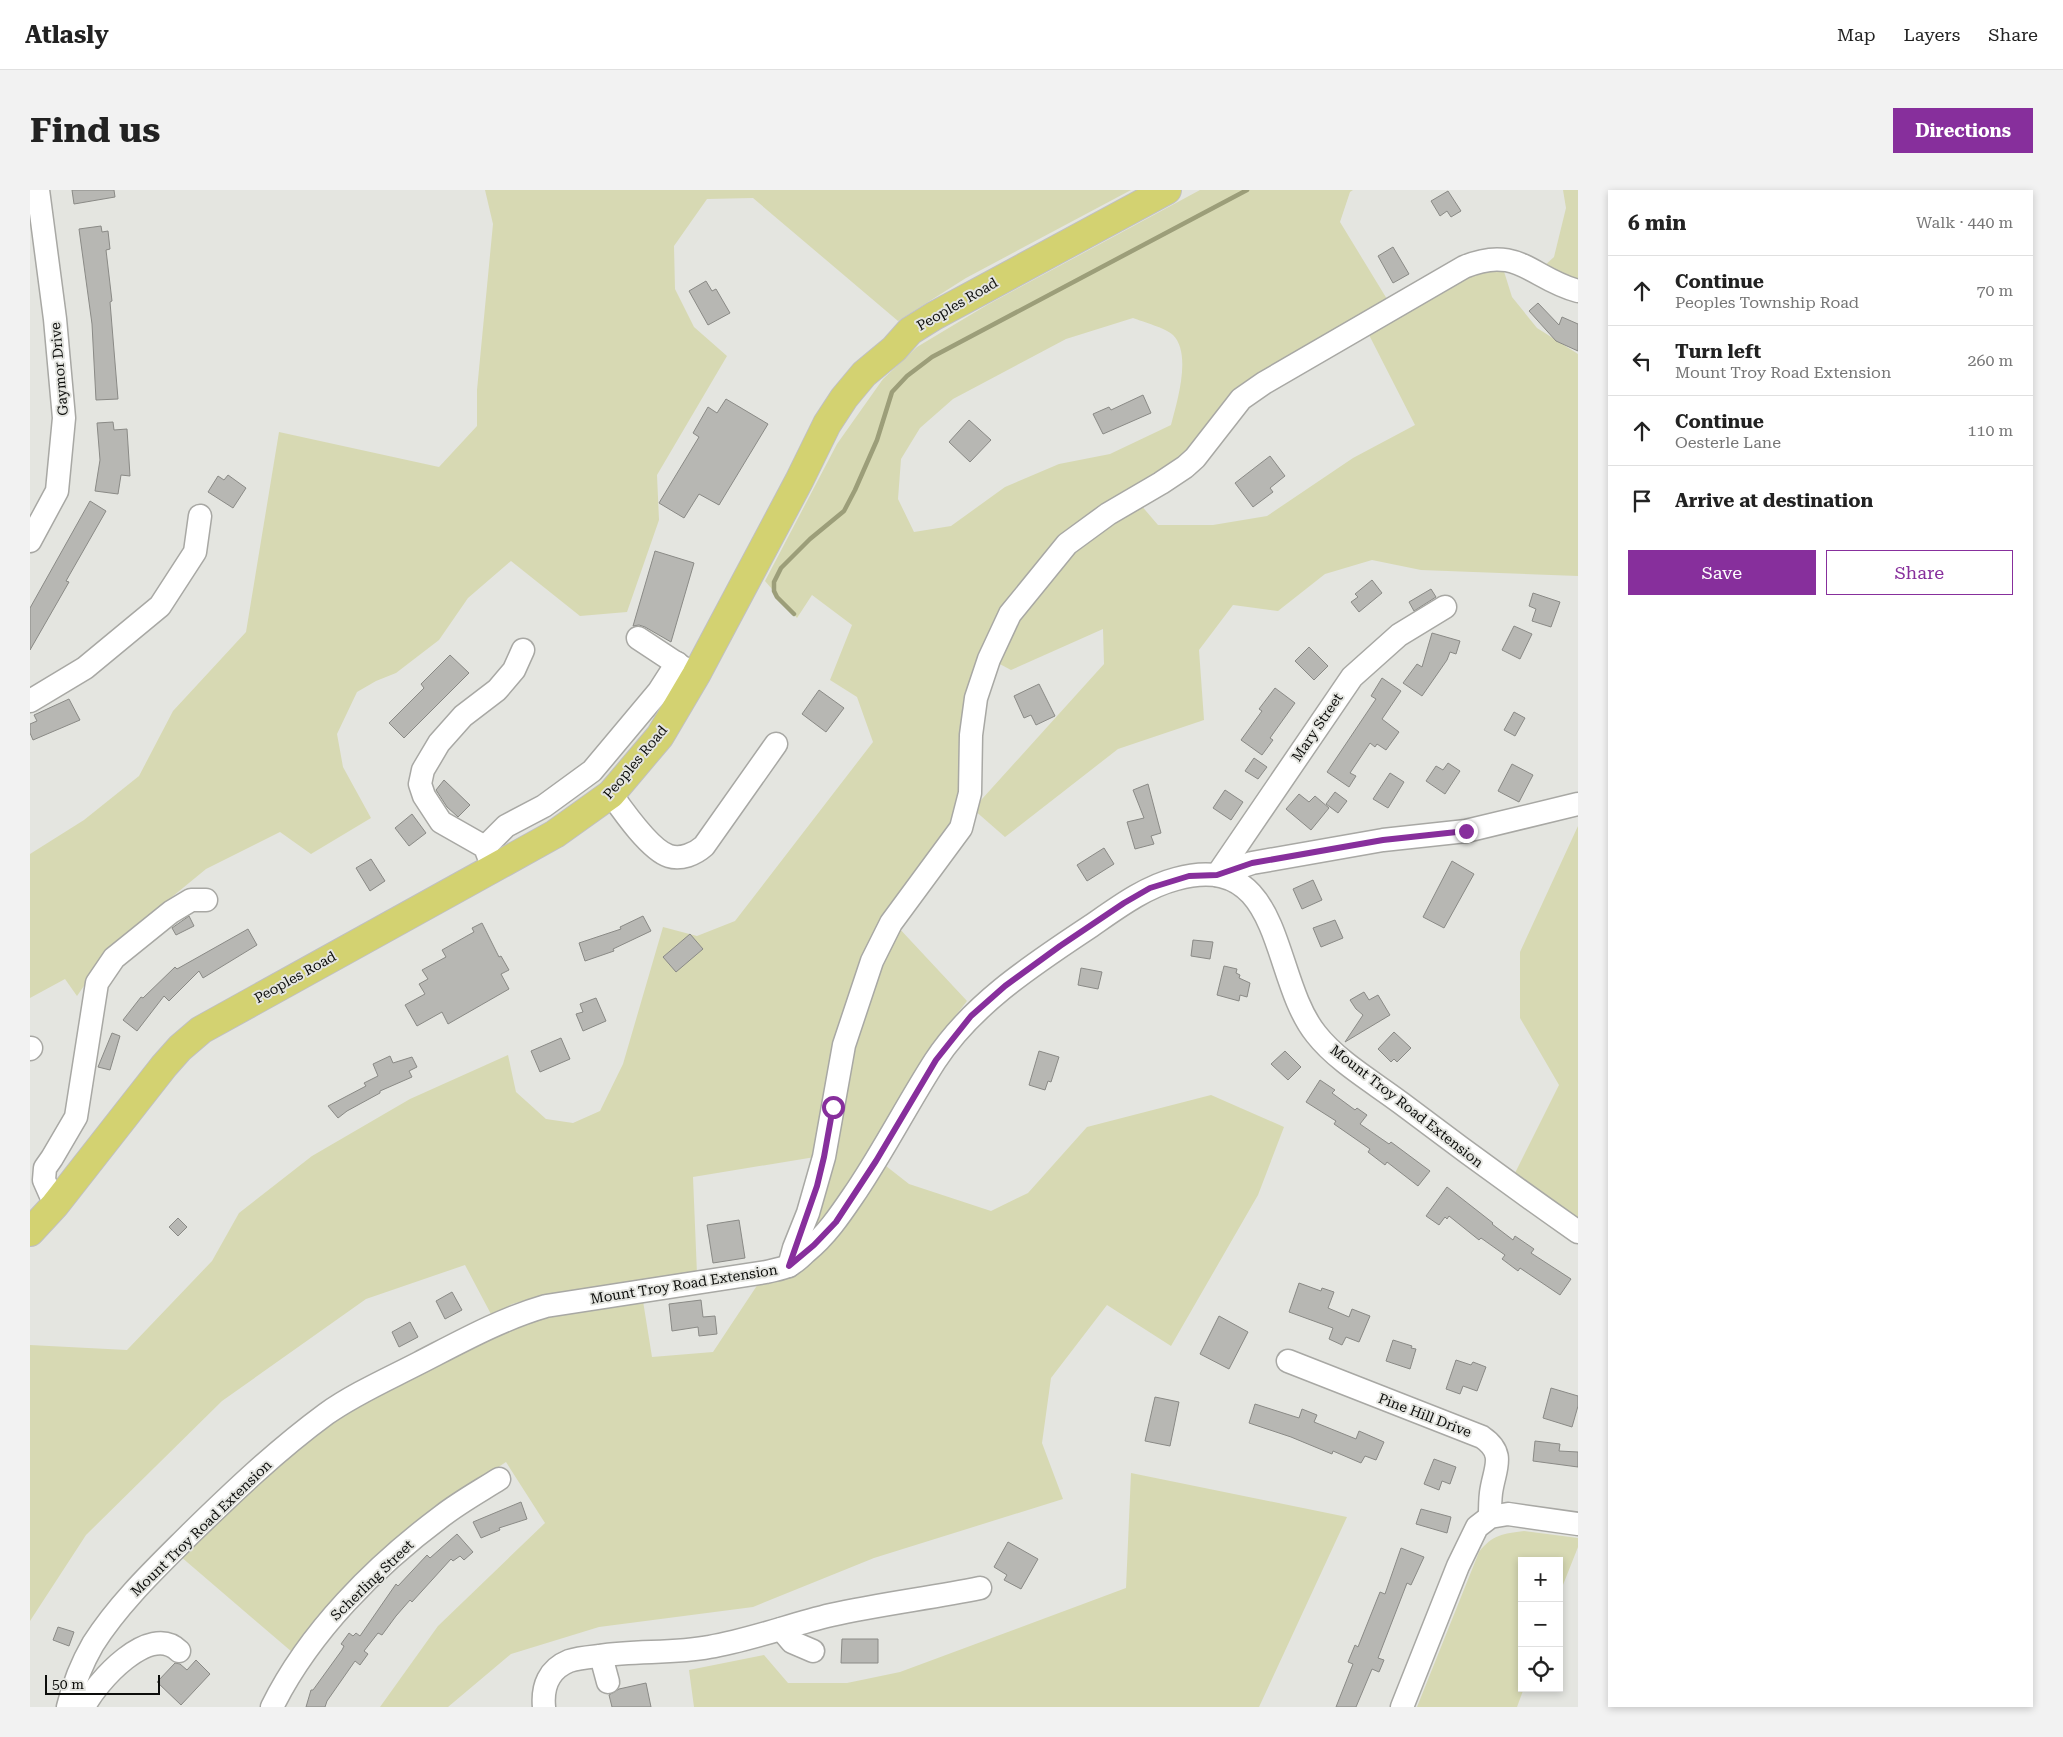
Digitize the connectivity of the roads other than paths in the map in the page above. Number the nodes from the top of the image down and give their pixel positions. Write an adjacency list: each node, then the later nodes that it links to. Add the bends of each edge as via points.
1 (38, 190): 5 (street, Gaymor Drive, via 64,418 57,491)
2 (1167, 190): 9 (main road, Peoples Road, via 934,316 910,331 864,374 827,424 799,482)
3 (1578, 291): 20 (street, via 1512,260 1487,259 1464,267 1241,399 1195,458 1067,544 1010,614 982,678 972,715 970,793 961,828 890,923 872,961 844,1045 824,1157)
4 (200, 516): 10 (street, via 195,552 160,606 85,668)
5 (30, 541)
6 (1445, 607): 15 (street, Mary Street, via 1399,635 1352,677)
7 (638, 638): 9 (street)
8 (523, 650): 14 (street, via 514,670 497,690 463,716 439,742 423,770 420,784 434,812 446,825)
9 (686, 669): 12 (main road, Peoples Road, via 660,736); 14 (street, via 659,691 592,771 544,806 506,826)
10 (30, 702)
11 (776, 744): 12 (street, via 697,852 670,857 663,854 636,828)
12 (611, 794): 14 (main road, Peoples Road, via 555,834)
13 (1578, 804): 15 (street, via 1466,831 1374,842 1252,863)
14 (489, 858): 17 (main road, Peoples Road, via 201,1030 164,1066)
15 (1217, 875): 19 (street, Mount Troy Road Extension, via 1241,883 1261,905 1276,937 1299,1007 1316,1034 1352,1067); 20 (street, Mount Troy Road Extension, via 1189,876 1150,888 1060,946 1005,986 971,1016 936,1060 836,1222)
16 (206, 900): 17 (street, via 191,900 172,912 114,958 98,984 76,1117 45,1168 44,1180)
17 (55, 1205): 18 (main road, Peoples Road)
18 (30, 1232)
19 (1578, 1232)
20 (789, 1266): 31 (street, Mount Troy Road Extension, via 546,1306 523,1313 410,1368 328,1414 245,1481 114,1615 82,1667)
21 (1288, 1361): 23 (street, Pine Hill Drive, via 1482,1437 1492,1444 1497,1468 1490,1493)
22 (499, 1478): 33 (street, Scherling Street, via 442,1515 388,1560 324,1626 285,1680)
23 (1490, 1517): 24 (street, via 1526,1515); 35 (street, via 1477,1527 1471,1537)
24 (1578, 1524)
25 (980, 1588): 26 (street, via 832,1615)
26 (782, 1629): 28 (street, via 792,1642); 29 (street, via 707,1648)
27 (178, 1651): 32 (street, via 161,1643 131,1655 98,1683)
28 (813, 1651)
29 (601, 1656): 30 (street); 34 (street, via 570,1661 558,1668 548,1677)
30 (608, 1682)
31 (68, 1707)
32 (84, 1707)
33 (272, 1707)
34 (544, 1707)
35 (1402, 1707)

